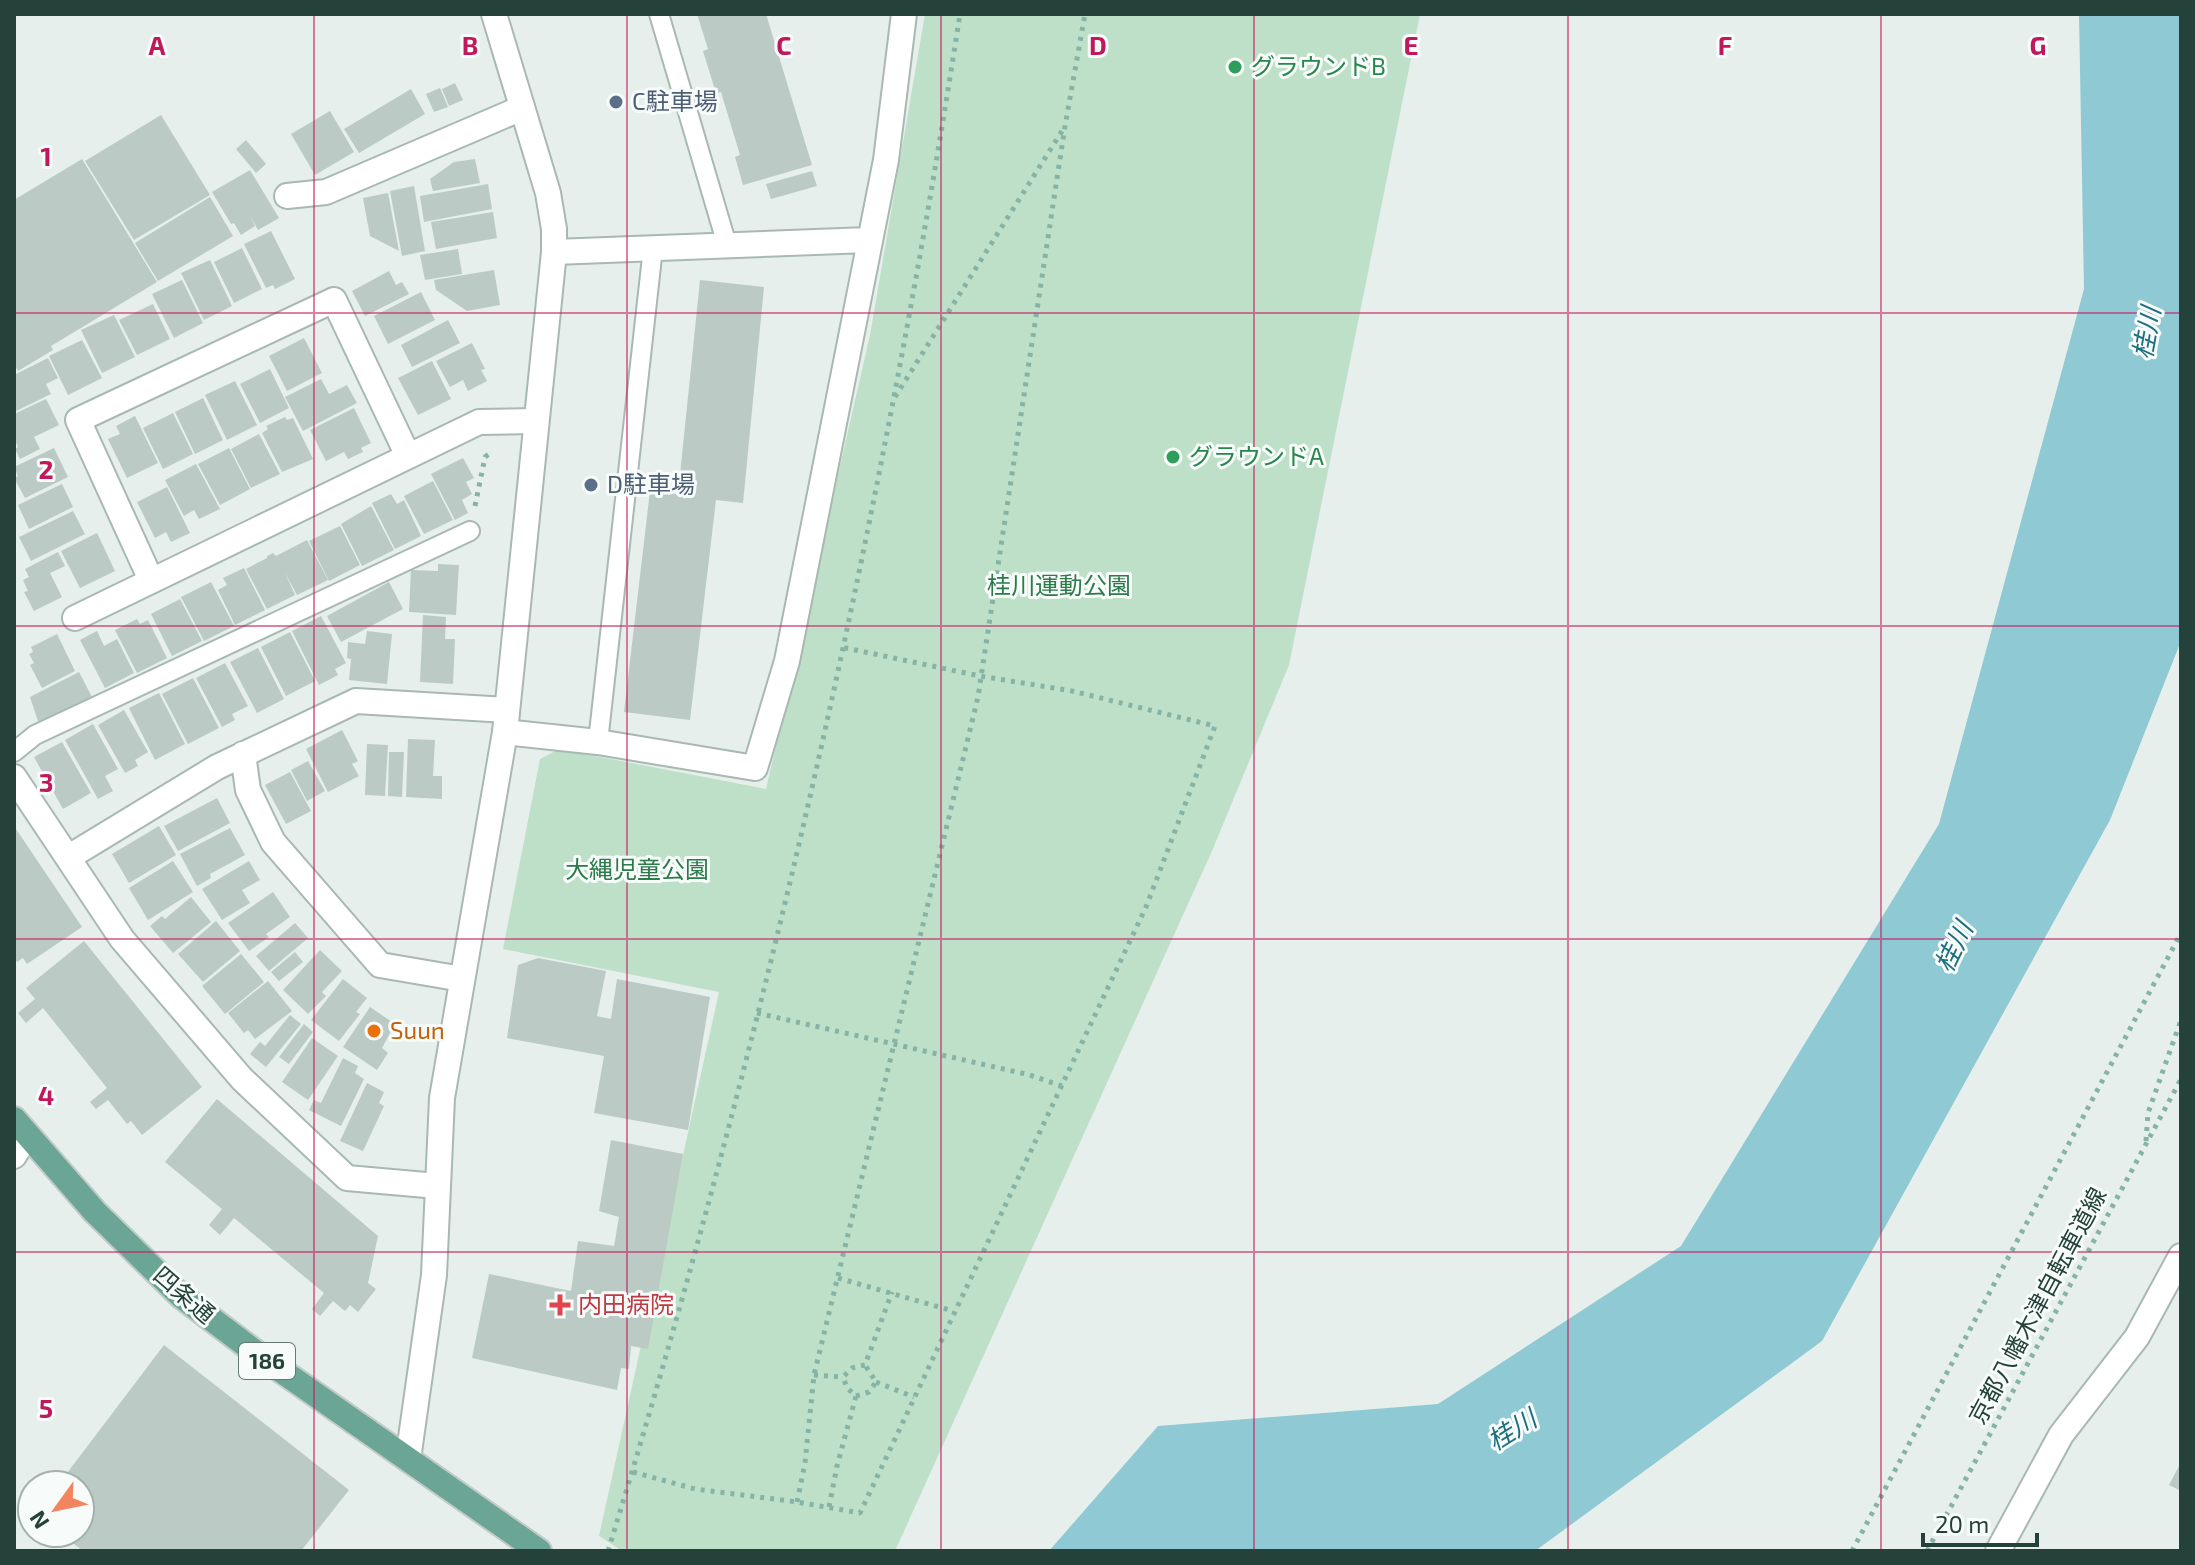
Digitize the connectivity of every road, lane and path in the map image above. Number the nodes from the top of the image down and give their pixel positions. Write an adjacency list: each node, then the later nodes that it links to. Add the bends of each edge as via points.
1 (494, 14): 6 (street)
2 (659, 14): 10 (lane)
3 (904, 14): 9 (street, via 886,160)
4 (960, 14): 13 (path, via 928,221)
5 (1085, 14): 7 (path)
6 (522, 108): 8 (street, via 326,192); 12 (street, via 548,193)
7 (1065, 126): 13 (path); 20 (path)
8 (287, 196)
9 (868, 240): 10 (street); 22 (street, via 787,661 755,768)
10 (727, 245): 11 (street)
11 (653, 248): 12 (street); 22 (lane)
12 (554, 252): 14 (street)
13 (892, 401): 19 (path)
14 (535, 421): 15 (street, via 479,422); 16 (path, via 485,457); 21 (street)
15 (408, 456): 17 (street); 17 (street, via 334,300 78,420)
16 (470, 531): 23 (lane, via 35,735)
17 (151, 580): 18 (street)
18 (75, 618)
19 (841, 647): 20 (path); 29 (path)
20 (980, 676): 31 (path); 33 (path, via 1072,691 1215,726 1146,907)
21 (506, 721): 22 (street); 24 (street, via 356,701); 28 (street)
22 (598, 742)
23 (14, 752)
24 (243, 754): 26 (street); 28 (street, via 248,790 273,842 380,965)
25 (14, 777): 26 (street)
26 (69, 857): 36 (street, via 122,939 242,1079 347,1178)
27 (2181, 933): 53 (path)
28 (462, 979): 36 (street, via 442,1098)
29 (757, 1013): 31 (path); 48 (path)
30 (2181, 1020): 35 (path, via 2148,1113)
31 (894, 1043): 33 (path); 38 (path)
32 (2181, 1079): 35 (path, 京都八幡木津自転車道線)
33 (1062, 1086): 40 (path)
34 (18, 1136): 47 (main road, 四条通 / 186, via 181,1296)
35 (2146, 1143): 54 (path, 京都八幡木津自転車道線)
36 (437, 1186): 47 (street, via 434,1275)
37 (2181, 1256): 55 (street, via 2137,1337 2061,1435)
38 (838, 1278): 39 (path); 42 (path)
39 (892, 1292): 40 (path); 41 (path)
40 (953, 1311): 46 (path)
41 (865, 1365): 43 (path); 44 (path)
42 (814, 1375): 43 (path); 49 (path)
43 (843, 1377): 45 (path)
44 (876, 1382): 45 (path, via 869,1392); 46 (path)
45 (856, 1396): 50 (path)
46 (914, 1397): 50 (path, via 860,1513)
47 (408, 1459): 51 (main road, 四条通 / 186)
48 (633, 1472): 49 (path, via 695,1489); 52 (path)
49 (797, 1502): 50 (path)
50 (829, 1507)
51 (539, 1551)
52 (608, 1551)
53 (1852, 1551)
54 (1927, 1551)
55 (1998, 1551)

